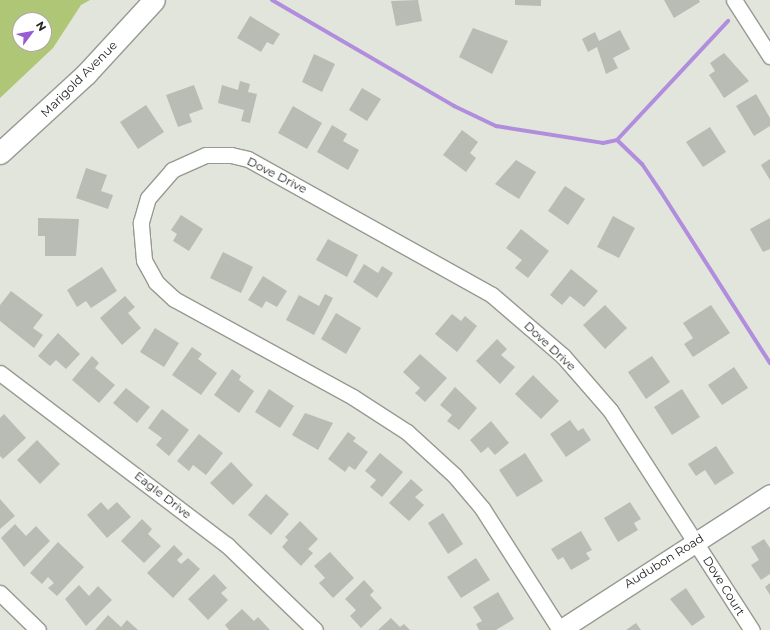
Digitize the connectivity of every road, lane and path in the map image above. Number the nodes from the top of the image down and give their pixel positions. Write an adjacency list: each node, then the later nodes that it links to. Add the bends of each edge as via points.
1 (154, 0): 4 (main road, Marigold Avenue, via 86,74)
2 (734, 0): 3 (street)
3 (770, 56)
4 (0, 153)
5 (0, 373): 10 (street, Eagle Drive, via 227,545)
6 (770, 494): 7 (street, Audubon Road)
7 (696, 541): 11 (street, Audubon Road); 11 (street, Dove Drive, via 632,440 588,383 492,295 248,159 231,155 206,155 172,170 154,188 141,222 142,254 156,282 174,299 353,397 412,437 454,475 482,508); 12 (street, Dove Court)
8 (0, 593): 9 (street)
9 (38, 630)
10 (315, 630)
11 (560, 630)
12 (752, 630)

